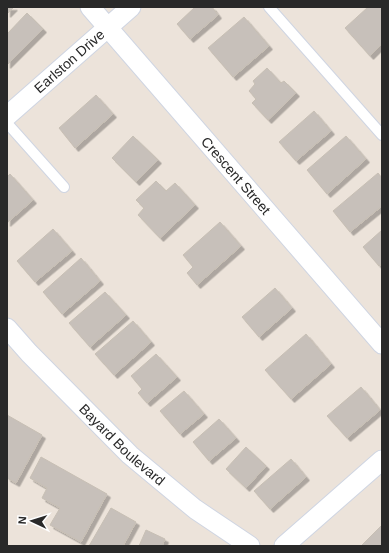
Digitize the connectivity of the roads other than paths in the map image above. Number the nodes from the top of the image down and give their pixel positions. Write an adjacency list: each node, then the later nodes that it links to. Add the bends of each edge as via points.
1 (90, 7): 4 (street, Crescent Street)
2 (131, 7): 4 (street, Earlston Drive)
3 (269, 7): 7 (lane)
4 (108, 27): 5 (street, Earlston Drive); 10 (street, Crescent Street)
5 (7, 116)
6 (7, 123): 8 (lane)
7 (382, 135)
8 (64, 187)
9 (7, 328): 12 (street, Bayard Boulevard, via 130,455 195,509)
10 (382, 344)
11 (382, 460): 13 (street)
12 (250, 546)
13 (284, 546)

